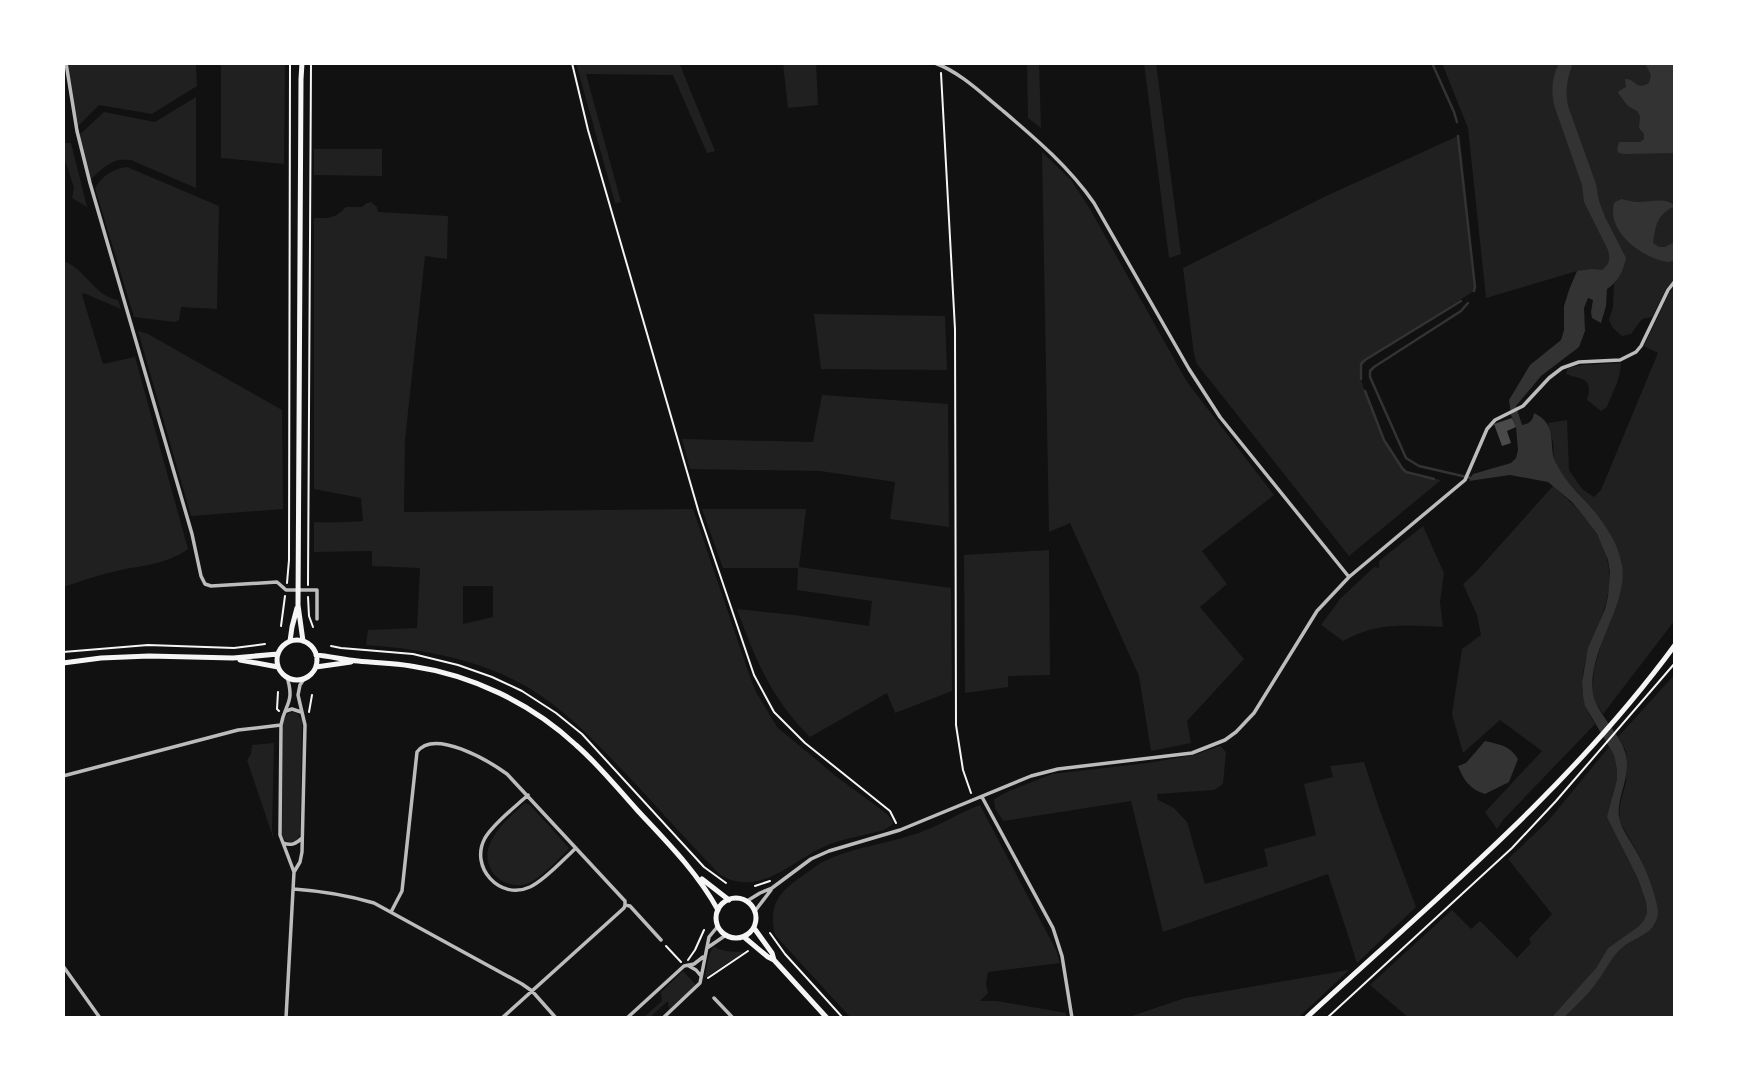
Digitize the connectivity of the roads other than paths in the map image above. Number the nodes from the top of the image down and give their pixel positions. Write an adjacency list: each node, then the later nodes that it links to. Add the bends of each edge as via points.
1 (66, 63): 6 (street, via 90,183 201,576 211,586 277,582 286,590)
2 (300, 63): 6 (main road)
3 (935, 63): 5 (street, via 961,76 1080,184 1220,417)
4 (1675, 281): 5 (street, via 1636,352 1620,360 1579,362 1562,368 1523,406 1495,420 1465,480)
5 (1349, 577): 26 (street, via 1317,611 1254,713 1225,740 1192,753 1049,771)
6 (298, 590): 7 (main road); 8 (street, via 317,590)
7 (298, 605): 9 (main road); 10 (main road)
8 (317, 619)
9 (290, 641): 10 (main road); 12 (main road)
10 (303, 641): 13 (main road)
11 (1675, 645): 62 (main road, via 1549,793)
12 (278, 654): 14 (main road); 17 (main road)
13 (316, 655): 15 (main road); 18 (main road)
14 (233, 658): 16 (main road, via 149,656); 17 (main road)
15 (358, 662): 18 (main road); 31 (main road, via 454,675 517,702 576,745)
16 (63, 663)
17 (278, 667): 19 (main road)
18 (316, 667): 20 (main road)
19 (287, 677): 20 (main road); 21 (street, via 291,694)
20 (304, 678): 22 (street, via 298,695)
21 (286, 711): 22 (street); 23 (street)
22 (302, 712): 27 (street)
23 (281, 725): 24 (street, via 238,730); 28 (street)
24 (63, 776)
25 (528, 795): 29 (street); 29 (street, via 483,842 481,861 490,879 506,889 530,887); 39 (street, via 507,774 474,754 435,745 419,749 402,891)
26 (982, 797): 32 (street, via 900,830 828,851); 61 (street, via 1053,928)
27 (303, 837): 28 (street, via 292,845); 30 (street)
28 (283, 843): 30 (street)
29 (576, 848): 36 (street)
30 (294, 872): 33 (street)
31 (697, 875): 34 (main road); 37 (main road)
32 (772, 888): 35 (street); 38 (street)
33 (294, 889): 39 (street, via 352,896); 54 (street)
34 (729, 900): 35 (main road); 37 (main road)
35 (747, 901): 38 (main road)
36 (625, 905): 44 (street); 51 (street)
37 (718, 909): 40 (main road)
38 (755, 911): 41 (main road)
39 (391, 912): 51 (street)
40 (718, 926): 42 (main road); 45 (street)
41 (754, 928): 43 (main road); 47 (main road)
42 (726, 935): 43 (main road); 45 (street)
43 (744, 937): 47 (main road)
44 (661, 940)
45 (706, 950): 46 (street)
46 (704, 956): 49 (street); 50 (street)
47 (774, 960): 60 (main road)
48 (63, 966): 53 (street)
49 (687, 966): 50 (street, via 696,970); 57 (street)
50 (701, 980): 58 (street)
51 (532, 991): 55 (street); 56 (street)
52 (715, 998): 59 (street)
53 (100, 1018)
54 (286, 1018)
55 (502, 1018)
56 (556, 1018)
57 (627, 1018)
58 (663, 1018)
59 (733, 1018)
60 (827, 1018)
61 (1072, 1018)
62 (1306, 1018)

